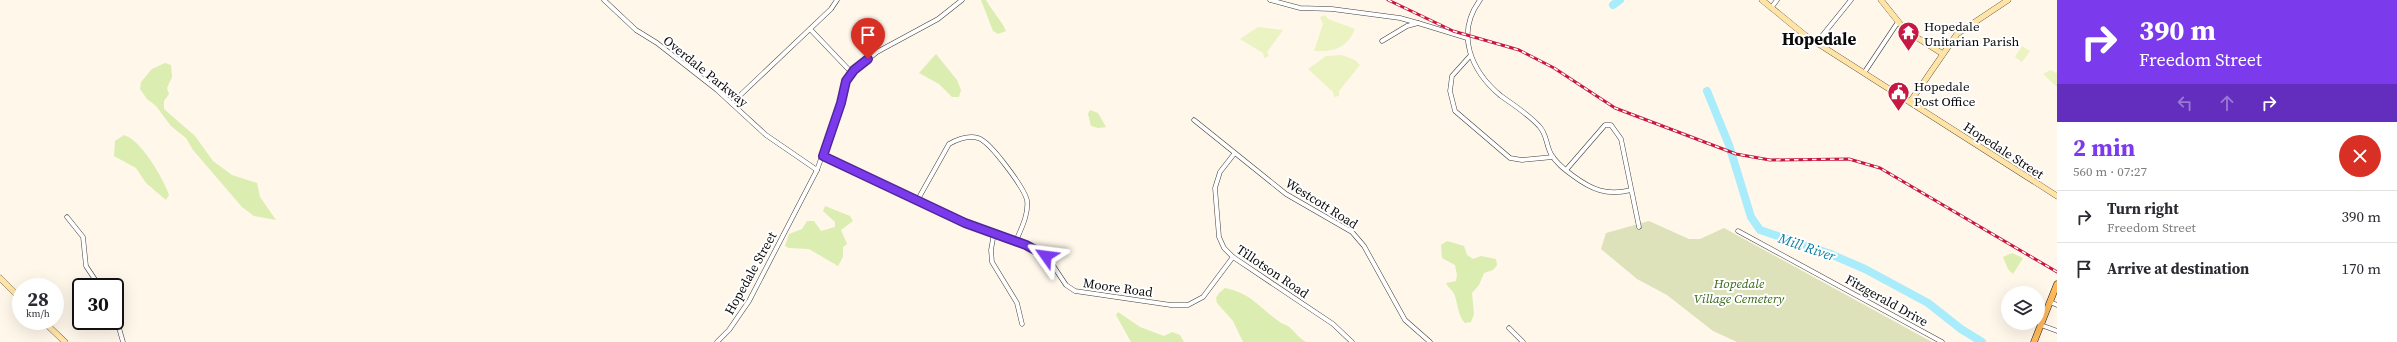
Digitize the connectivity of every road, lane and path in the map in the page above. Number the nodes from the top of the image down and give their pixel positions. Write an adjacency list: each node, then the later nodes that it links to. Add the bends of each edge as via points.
1 (604, 0): 23 (street, Overdale Parkway, via 636,30 666,50)
2 (836, 0): 14 (street, via 831,9)
3 (962, 0): 20 (street, via 938,19 877,52)
4 (1270, 0): 13 (street, via 1300,8 1332,9 1400,18)
5 (1762, 0): 11 (street, Hopedale Street)
6 (1777, 0): 11 (street)
7 (1851, 0): 17 (street)
8 (1881, 0): 12 (street, via 1893,12)
9 (2008, 0): 18 (street, via 1962,29)
10 (1477, 1): 15 (street, via 1469,20)
11 (1771, 8): 17 (street, Hopedale Street)
12 (1898, 22): 18 (street, via 1905,30); 21 (street)
13 (1418, 23): 15 (street); 16 (street, via 1407,26)
14 (810, 29): 20 (street); 23 (street)
15 (1466, 38): 19 (street)
16 (1382, 41)
17 (1816, 42): 21 (street, Hopedale Street)
18 (1942, 54): 22 (street)
19 (1470, 56): 27 (street, via 1478,70 1500,94 1541,127); 27 (street, via 1452,76 1450,91 1455,111 1510,158 1522,160)
20 (852, 72): 26 (street, Hopedale Street, via 846,81)
21 (1864, 73): 22 (street, Hopedale Street)
22 (1910, 102): 31 (street, Hopedale Street)
23 (732, 103): 28 (street, Overdale Parkway, via 766,135)
24 (1194, 120): 25 (street, Westcott Road)
25 (1234, 154): 38 (street, Tillotson Road, via 1220,172 1215,188 1219,237 1224,248); 57 (street, Westcott Road, via 1286,194 1356,236 1405,320)
26 (823, 156): 28 (street, Hopedale Street); 32 (street, Moore Road)
27 (1553, 157): 29 (street)
28 (817, 170): 55 (street, Hopedale Street, via 749,301 729,330)
29 (1566, 170): 30 (street, via 1590,188 1602,192); 30 (street, via 1598,132 1605,125 1611,124 1621,139)
30 (1631, 190): 34 (street)
31 (2057, 196)
32 (917, 200): 36 (street, Moore Road, via 965,223); 37 (street, via 946,147 959,139 978,138 991,148 1026,198 1025,217)
33 (67, 217): 40 (street, via 83,237 88,271)
34 (1639, 227)
35 (1738, 231): 59 (street, Fitzgerald Drive)
36 (994, 233): 37 (street, Moore Road); 46 (street, via 991,250 994,268 1014,298)
37 (1016, 241): 38 (street, Moore Road, via 1046,256 1066,285 1075,291 1177,306 1193,303 1203,297)
38 (1233, 256): 56 (street, Tillotson Road, via 1333,324)
39 (0, 278): 42 (street)
40 (93, 278)
41 (2057, 284): 43 (main road)
42 (12, 290)
43 (2050, 302): 44 (street); 45 (main road)
44 (2057, 305)
45 (2045, 315)
46 (1022, 324)
47 (2045, 326): 52 (street)
48 (1509, 328): 58 (street)
49 (52, 330): 53 (street)
50 (120, 330): 54 (street)
51 (2039, 330): 60 (main road)
52 (2057, 331)
53 (65, 342)
54 (123, 342)
55 (717, 342)
56 (1352, 342)
57 (1430, 342)
58 (1523, 342)
59 (1942, 342)
60 (2034, 342)

